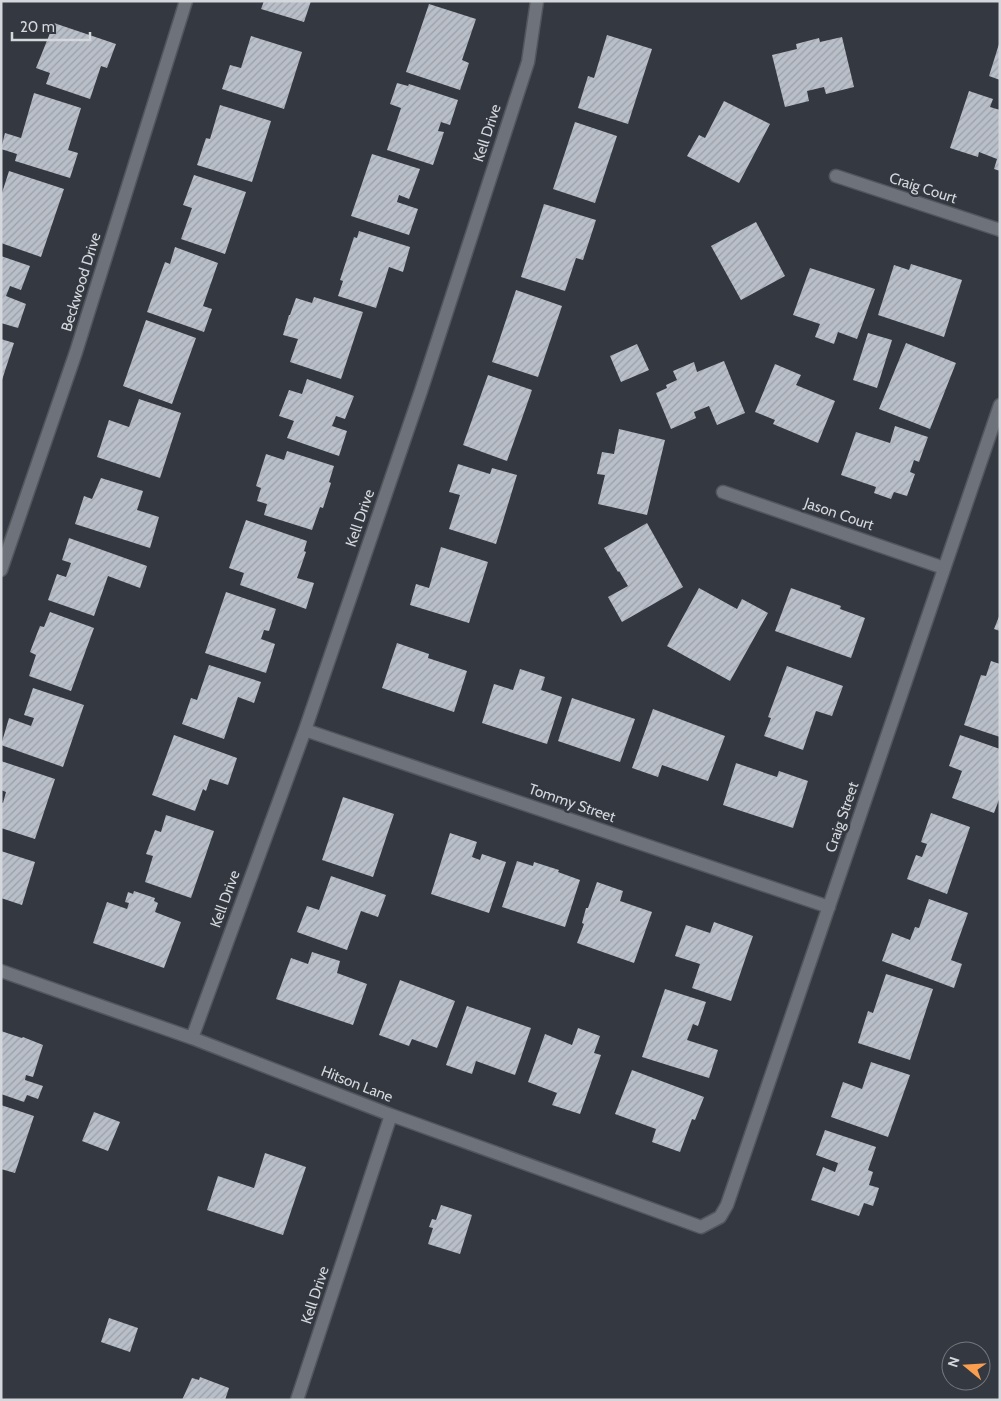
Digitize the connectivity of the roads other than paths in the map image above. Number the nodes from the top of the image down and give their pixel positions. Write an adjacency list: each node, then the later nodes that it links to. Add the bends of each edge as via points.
1 (186, 1): 8 (street, Beckwood Drive, via 76,352)
2 (537, 1): 9 (street, Kell Drive, via 528,62 421,391)
3 (836, 176): 4 (street, Craig Court)
4 (1000, 230)
5 (1000, 405): 7 (street, Craig Street)
6 (724, 492): 7 (street, Jason Court)
7 (944, 568): 10 (street, Craig Street)
8 (1, 570)
9 (305, 730): 10 (street, Tommy Street); 12 (street, Kell Drive)
10 (829, 907): 14 (street, Craig Street, via 727,1205 720,1217)
11 (1, 971): 12 (street, Hitson Lane)
12 (192, 1038): 13 (street, Hitson Lane)
13 (391, 1115): 14 (street, Hitson Lane); 15 (street, Kell Drive)
14 (701, 1226)
15 (297, 1400)

